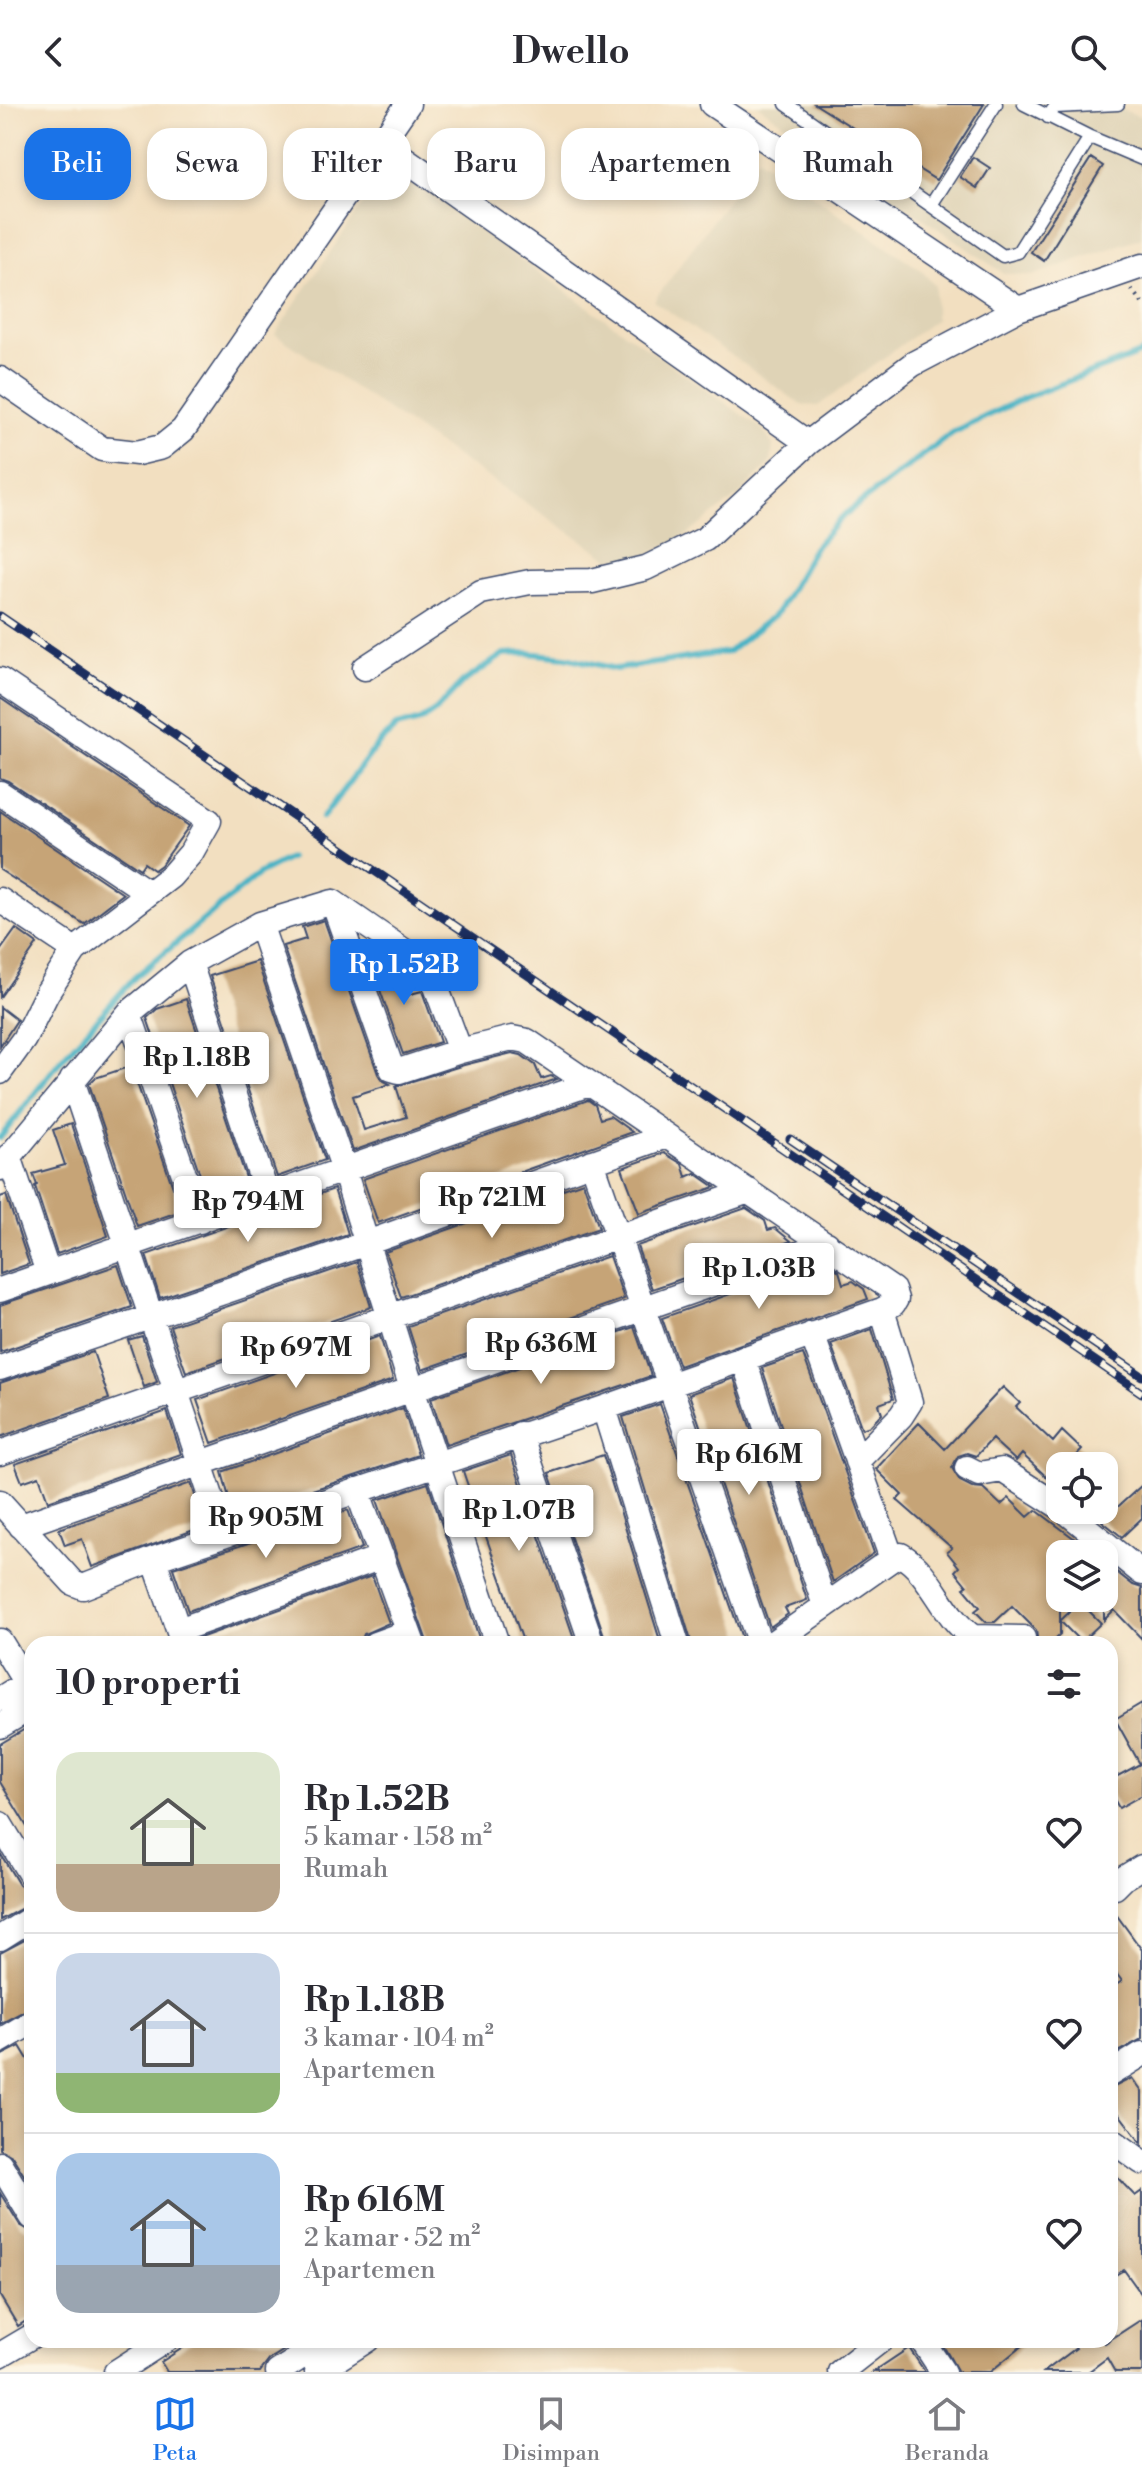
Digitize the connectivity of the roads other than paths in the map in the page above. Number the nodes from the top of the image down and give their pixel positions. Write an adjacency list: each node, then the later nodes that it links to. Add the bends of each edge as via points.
1 (408, 104): 8 (street)
2 (712, 104): 15 (street)
3 (786, 104): 13 (lane)
4 (996, 104): 13 (lane)
5 (1024, 104): 7 (lane)
6 (1118, 104): 7 (lane, via 1055,107)
7 (1048, 117): 9 (lane)
8 (391, 128)
9 (1090, 137): 10 (lane); 13 (lane, via 1018,252 1003,256)
10 (1142, 159)
11 (411, 163): 17 (street)
12 (341, 200): 16 (street, via 183,430 162,447 137,453 102,449)
13 (931, 205)
14 (1142, 266): 15 (street)
15 (1018, 309): 17 (street, via 913,364)
16 (0, 379)
17 (808, 443): 18 (street, via 705,539 619,575 481,592)
18 (365, 668)
19 (0, 680): 21 (street, via 208,818 191,853)
20 (0, 793): 21 (street)
21 (149, 893): 25 (street)
22 (333, 902): 24 (street); 28 (street, via 426,966); 28 (street, via 392,1069)
23 (3, 908): 25 (street)
24 (260, 924): 26 (street); 35 (street)
25 (75, 950): 29 (street)
26 (190, 963): 27 (street); 37 (street)
27 (129, 1013): 30 (street); 38 (street)
28 (460, 1051): 31 (street, via 520,1038)
29 (0, 1072)
30 (72, 1080): 33 (street); 42 (street)
31 (589, 1084): 32 (street); 35 (street)
32 (666, 1136): 34 (street); 36 (street)
33 (5, 1162): 43 (street)
34 (592, 1162): 39 (street); 40 (street)
35 (344, 1170): 37 (street); 40 (street)
36 (749, 1191): 39 (street); 41 (street)
37 (268, 1198): 38 (street)
38 (200, 1221): 42 (street)
39 (618, 1237): 45 (street); 48 (street)
40 (367, 1243): 47 (street); 48 (street)
41 (827, 1244): 45 (street); 46 (street, via 893,1290 896,1302)
42 (129, 1245): 43 (street); 47 (street)
43 (48, 1273): 44 (street)
44 (0, 1290)
45 (644, 1309): 52 (street); 53 (street)
46 (882, 1310): 49 (street); 58 (street, via 910,1402)
47 (152, 1315): 51 (street); 54 (street)
48 (390, 1317): 53 (street); 54 (street)
49 (812, 1334): 50 (street); 58 (street)
50 (743, 1358): 52 (street); 72 (street)
51 (0, 1368)
52 (670, 1383): 55 (street); 79 (street)
53 (412, 1389): 59 (street); 60 (street)
54 (177, 1392): 57 (street); 59 (street)
55 (604, 1408): 56 (street); 78 (street)
56 (520, 1434): 60 (street); 77 (street)
57 (0, 1453)
58 (857, 1461): 70 (street)
59 (201, 1463): 66 (street); 67 (street)
60 (438, 1463): 62 (street); 76 (street)
61 (967, 1468): 63 (street, via 979,1474 1002,1470)
62 (357, 1490): 67 (street); 68 (street)
63 (1046, 1498)
64 (0, 1502): 66 (street)
65 (1082, 1524): 71 (street)
66 (21, 1526): 69 (street, via 77,1586)
67 (224, 1535): 69 (street)
68 (382, 1557): 74 (street); 75 (street)
69 (154, 1559): 73 (street)
70 (892, 1559): 72 (street); 81 (street, via 901,1555 920,1570 948,1613)
71 (1142, 1573)
72 (825, 1606): 80 (street)
73 (181, 1636)
74 (184, 1636)
75 (409, 1636)
76 (494, 1636)
77 (589, 1636)
78 (675, 1636)
79 (757, 1636)
80 (782, 1636)
81 (972, 1636)
82 (0, 1641): 83 (street)
83 (24, 1683)
84 (24, 1695): 85 (street)
85 (0, 1699)
86 (24, 1700): 87 (street)
87 (0, 1726)
88 (0, 1825): 89 (street)
89 (24, 1864)
90 (1142, 1867): 91 (street)
91 (1118, 1884)
92 (24, 1923): 93 (street)
93 (0, 1938)
94 (24, 2033): 95 (street)
95 (0, 2041)
96 (1142, 2054): 97 (street)
97 (1118, 2069)
98 (1118, 2145): 99 (street)
99 (1142, 2162)
100 (0, 2164): 101 (street)
101 (24, 2204)
102 (24, 2339): 103 (street)
103 (3, 2346)
104 (154, 2348): 110 (street)
105 (353, 2348): 108 (street)
106 (871, 2348): 109 (street)
107 (927, 2348): 112 (street)
108 (330, 2361): 111 (street)
109 (845, 2370)
110 (116, 2372)
111 (278, 2372)
112 (943, 2372)

